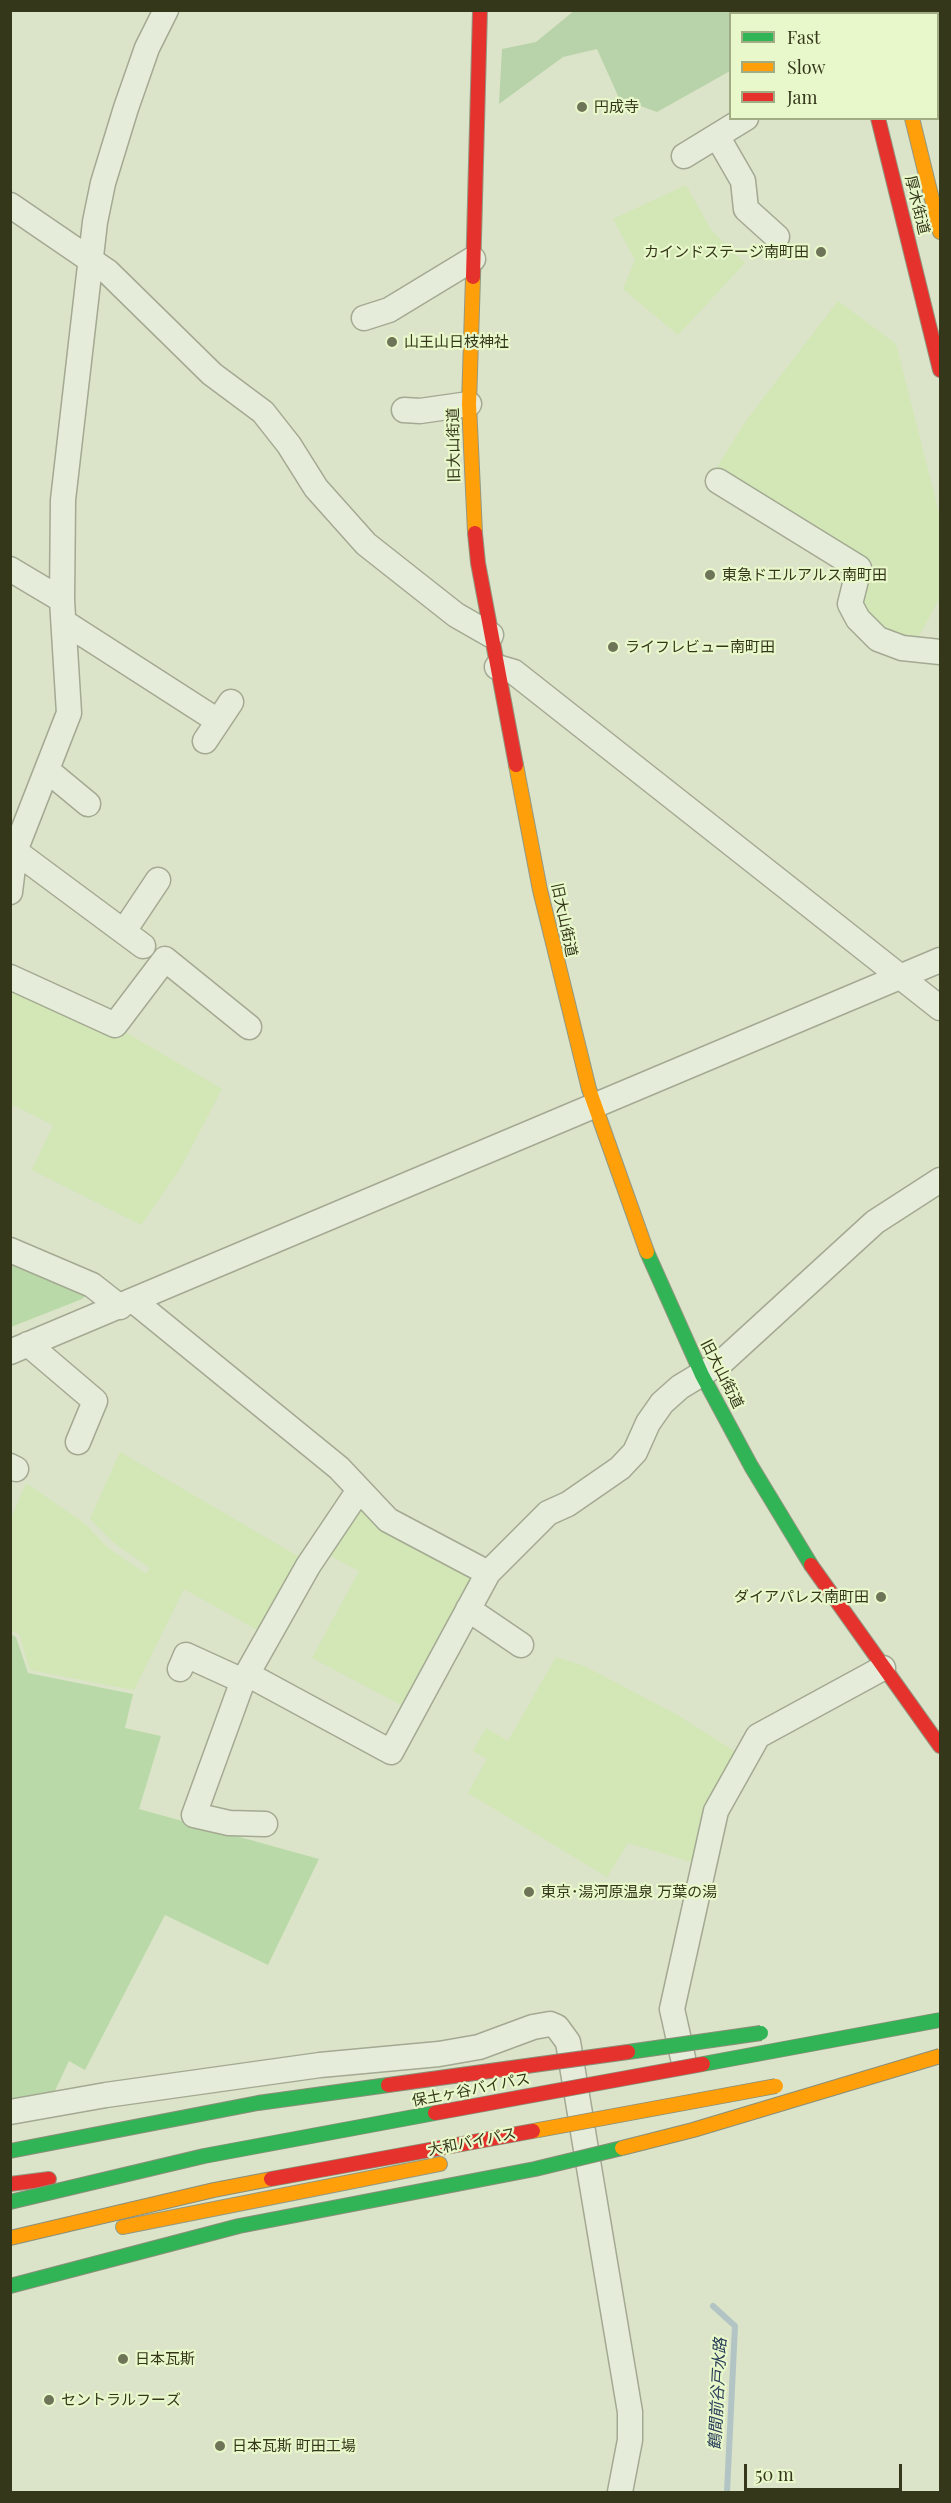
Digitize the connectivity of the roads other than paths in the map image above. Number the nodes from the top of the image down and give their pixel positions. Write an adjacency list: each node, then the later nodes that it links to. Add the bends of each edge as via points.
1 (166, 10): 12 (street, via 147,48 103,183)
2 (480, 10): 11 (main road, 旧大山街道)
3 (743, 120): 6 (street)
4 (878, 120): 14 (main road, 厚木街道)
5 (912, 120): 9 (main road, 厚木街道)
6 (717, 136): 7 (street); 10 (street, via 743,181 746,209)
7 (684, 156)
8 (10, 205): 12 (street)
9 (940, 232)
10 (777, 237)
11 (473, 259): 13 (street, via 388,310); 15 (main road, 旧大山街道)
12 (91, 260): 19 (street, via 63,500); 20 (street, via 130,292 212,374 263,412 316,488 366,544 456,615)
13 (364, 318)
14 (940, 369)
15 (469, 404): 16 (street); 20 (main road, 旧大山街道, via 478,563)
16 (404, 410)
17 (718, 481): 21 (street, via 859,568 850,604 858,619 878,639 902,648)
18 (10, 569): 19 (street)
19 (63, 611): 23 (street); 24 (street, via 69,713)
20 (491, 635): 22 (main road, 旧大山街道)
21 (940, 652)
22 (497, 667): 33 (street, via 514,672); 36 (main road, 旧大山街道, via 560,979)
23 (218, 721)
24 (47, 770): 25 (street); 26 (street)
25 (88, 804)
26 (15, 851): 28 (street); 29 (street)
27 (158, 880): 29 (street)
28 (10, 892)
29 (124, 931): 30 (street)
30 (143, 946)
31 (940, 960): 33 (street)
32 (10, 977): 35 (street, via 115,1025 165,959)
33 (899, 977): 34 (street); 36 (street)
34 (940, 1008)
35 (249, 1027)
36 (594, 1107): 39 (street); 41 (main road, 旧大山街道, via 643,1244)
37 (940, 1180): 41 (street, via 875,1222 723,1361)
38 (10, 1250): 39 (street)
39 (127, 1304): 40 (street); 43 (street, via 339,1468)
40 (19, 1348): 42 (street, via 95,1401)
41 (702, 1375): 44 (street, via 662,1403 635,1452 620,1468 548,1513); 47 (main road, 旧大山街道, via 814,1571)
42 (78, 1442)
43 (359, 1490): 44 (street, via 388,1520); 49 (street, via 308,1566)
44 (488, 1573): 45 (street)
45 (468, 1609): 46 (street); 49 (street, via 391,1752)
46 (521, 1645)
47 (883, 1668): 50 (main road, 旧大山街道); 58 (street, via 758,1736 716,1811 672,2008)
48 (180, 1669): 49 (street, via 186,1655)
49 (245, 1678): 51 (street, via 194,1815 229,1823)
50 (940, 1746)
51 (265, 1824)
52 (940, 2006): 58 (main road)
53 (940, 2014): 55 (main road)
54 (940, 2020): 70 (main road, 保土ヶ谷バイパス, bridge, via 204,2157)
55 (836, 2025)
56 (777, 2031): 65 (main road, bridge, via 258,2103)
57 (940, 2056): 60 (main road, bridge); 73 (main road, bridge, via 693,2130 535,2169 239,2226)
58 (682, 2058): 61 (main road)
59 (940, 2069): 64 (main road)
60 (812, 2079)
61 (574, 2080): 63 (street, via 568,2042 563,2032 550,2024 479,2047 439,2054 320,2065); 64 (street); 67 (main road, via 185,2151)
62 (788, 2084): 72 (main road, bridge, via 214,2190)
63 (10, 2112)
64 (578, 2138): 74 (street, via 630,2412 630,2440)
65 (10, 2151)
66 (455, 2162): 71 (main road, 大和バイパス)
67 (49, 2180): 68 (main road); 69 (main road)
68 (10, 2184)
69 (10, 2190)
70 (10, 2202)
71 (104, 2231)
72 (10, 2238)
73 (10, 2286)
74 (620, 2493)

